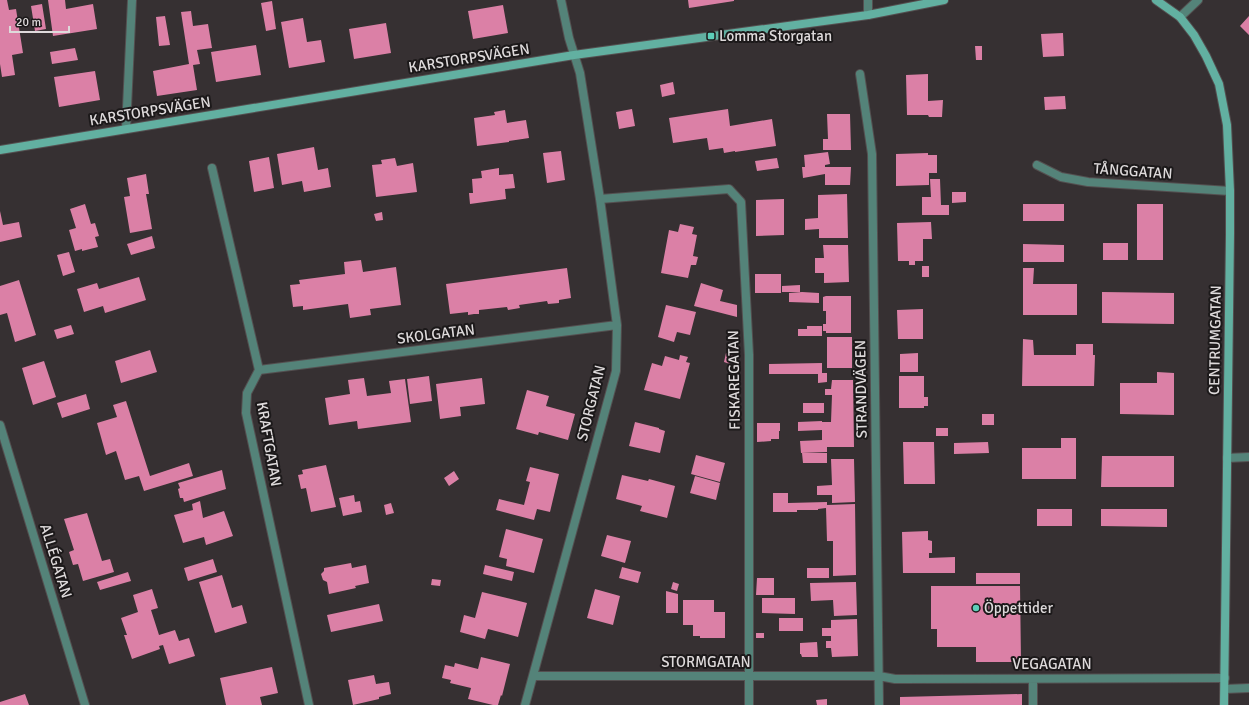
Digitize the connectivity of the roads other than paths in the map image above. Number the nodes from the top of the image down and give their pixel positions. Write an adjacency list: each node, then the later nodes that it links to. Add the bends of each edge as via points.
1 (132, 0): 11 (street)
2 (561, 0): 9 (street, STORGATAN)
3 (868, 0): 7 (street)
4 (944, 0): 7 (street, KARSTORPSVÄGEN)
5 (1156, 0): 8 (street, CENTRUMGATAN)
6 (1198, 0): 8 (street)
7 (868, 15): 9 (street, KARSTORPSVÄGEN)
8 (1180, 17): 15 (street, CENTRUMGATAN, via 1194,35 1219,84 1227,125)
9 (574, 55): 11 (street, KARSTORPSVÄGEN); 16 (street, STORGATAN, via 580,73)
10 (860, 74): 24 (street, STRANDVÄGEN, via 872,154)
11 (126, 129): 12 (street, KARSTORPSVÄGEN)
12 (0, 150)
13 (1037, 165): 15 (street, TÅNGGATAN, via 1061,177 1088,182)
14 (212, 168): 18 (street)
15 (1230, 191): 21 (street, CENTRUMGATAN)
16 (600, 198): 17 (street, STORGATAN); 23 (street, FISKAREGATAN, via 729,189 741,202 749,355)
17 (617, 325): 18 (street, SKOLGATAN); 22 (street, STORGATAN, via 616,371)
18 (259, 370): 30 (street, KRAFTGATAN, via 247,393 246,413)
19 (0, 425): 29 (street, ALLÉGATAN)
20 (1249, 457): 21 (street)
21 (1227, 458): 26 (street, CENTRUMGATAN)
22 (533, 676): 23 (street, STORMGATAN); 31 (street, STORGATAN)
23 (750, 676): 24 (street, STORMGATAN); 32 (street, FISKAREGATAN)
24 (879, 676): 25 (street, VEGAGATAN, via 895,679); 33 (street, STRANDVÄGEN)
25 (1033, 678): 26 (street, VEGAGATAN); 34 (street)
26 (1225, 678): 28 (street, CENTRUMGATAN)
27 (1249, 688): 28 (street)
28 (1224, 689): 35 (street, CENTRUMGATAN)
29 (85, 705)
30 (310, 705)
31 (526, 705)
32 (749, 705)
33 (879, 705)
34 (1033, 705)
35 (1224, 705)

